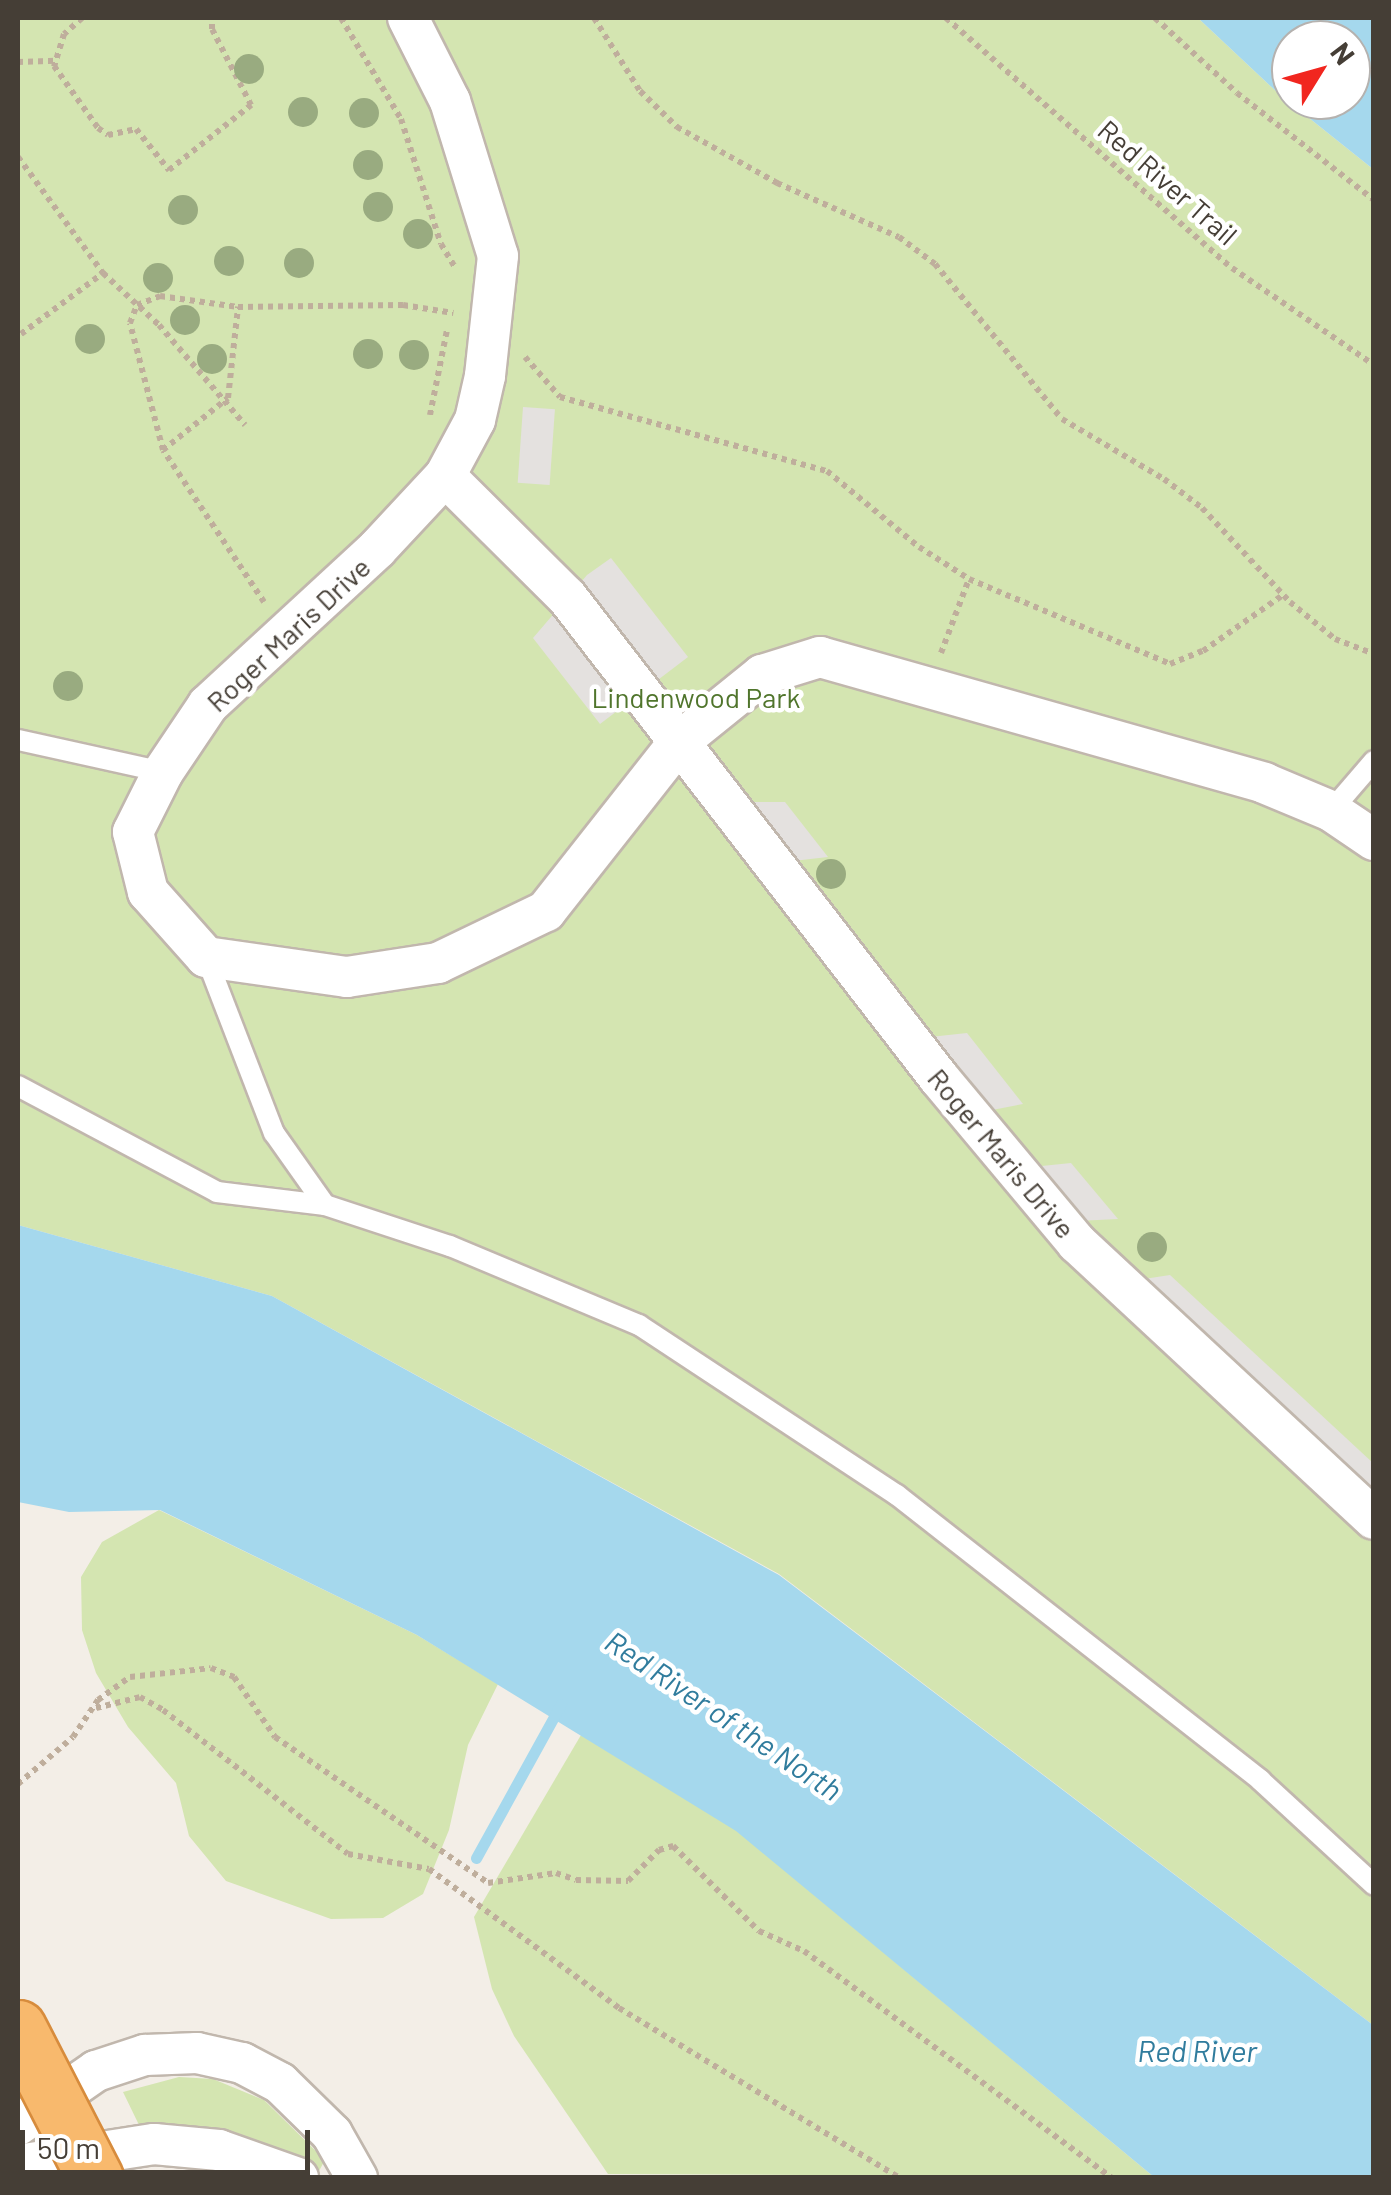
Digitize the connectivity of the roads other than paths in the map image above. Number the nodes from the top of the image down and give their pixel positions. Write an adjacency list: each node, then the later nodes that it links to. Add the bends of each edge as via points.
1 (408, 18): 2 (street, Roger Maris Drive, via 450,101 498,256 494,321 474,420)
2 (445, 476): 4 (street, Roger Maris Drive, via 567,597); 6 (street, Roger Maris Drive, via 378,550 208,705)
3 (18, 740): 6 (lane)
4 (679, 742): 7 (street, via 762,675 820,657 1264,783); 9 (street, via 546,912 438,963 347,977); 12 (street, Roger Maris Drive, via 1077,1244)
5 (1374, 761): 7 (lane)
6 (162, 772): 9 (street, Roger Maris Drive, via 134,832 148,892)
7 (1331, 811): 8 (street)
8 (1374, 840)
9 (206, 957): 11 (lane, via 274,1133)
10 (18, 1086): 11 (lane, via 218,1192)
11 (324, 1206): 13 (lane, via 450,1246 640,1325 897,1495 1260,1780)
12 (1374, 1519)
13 (1374, 1885)
14 (18, 2028): 17 (highway, bridge)
15 (18, 2125): 19 (street, via 96,2071 146,2055 197,2053 242,2063 280,2083 332,2134)
16 (18, 2166): 18 (street, via 154,2144 218,2150)
17 (95, 2178)
18 (298, 2178)
19 (357, 2178)

